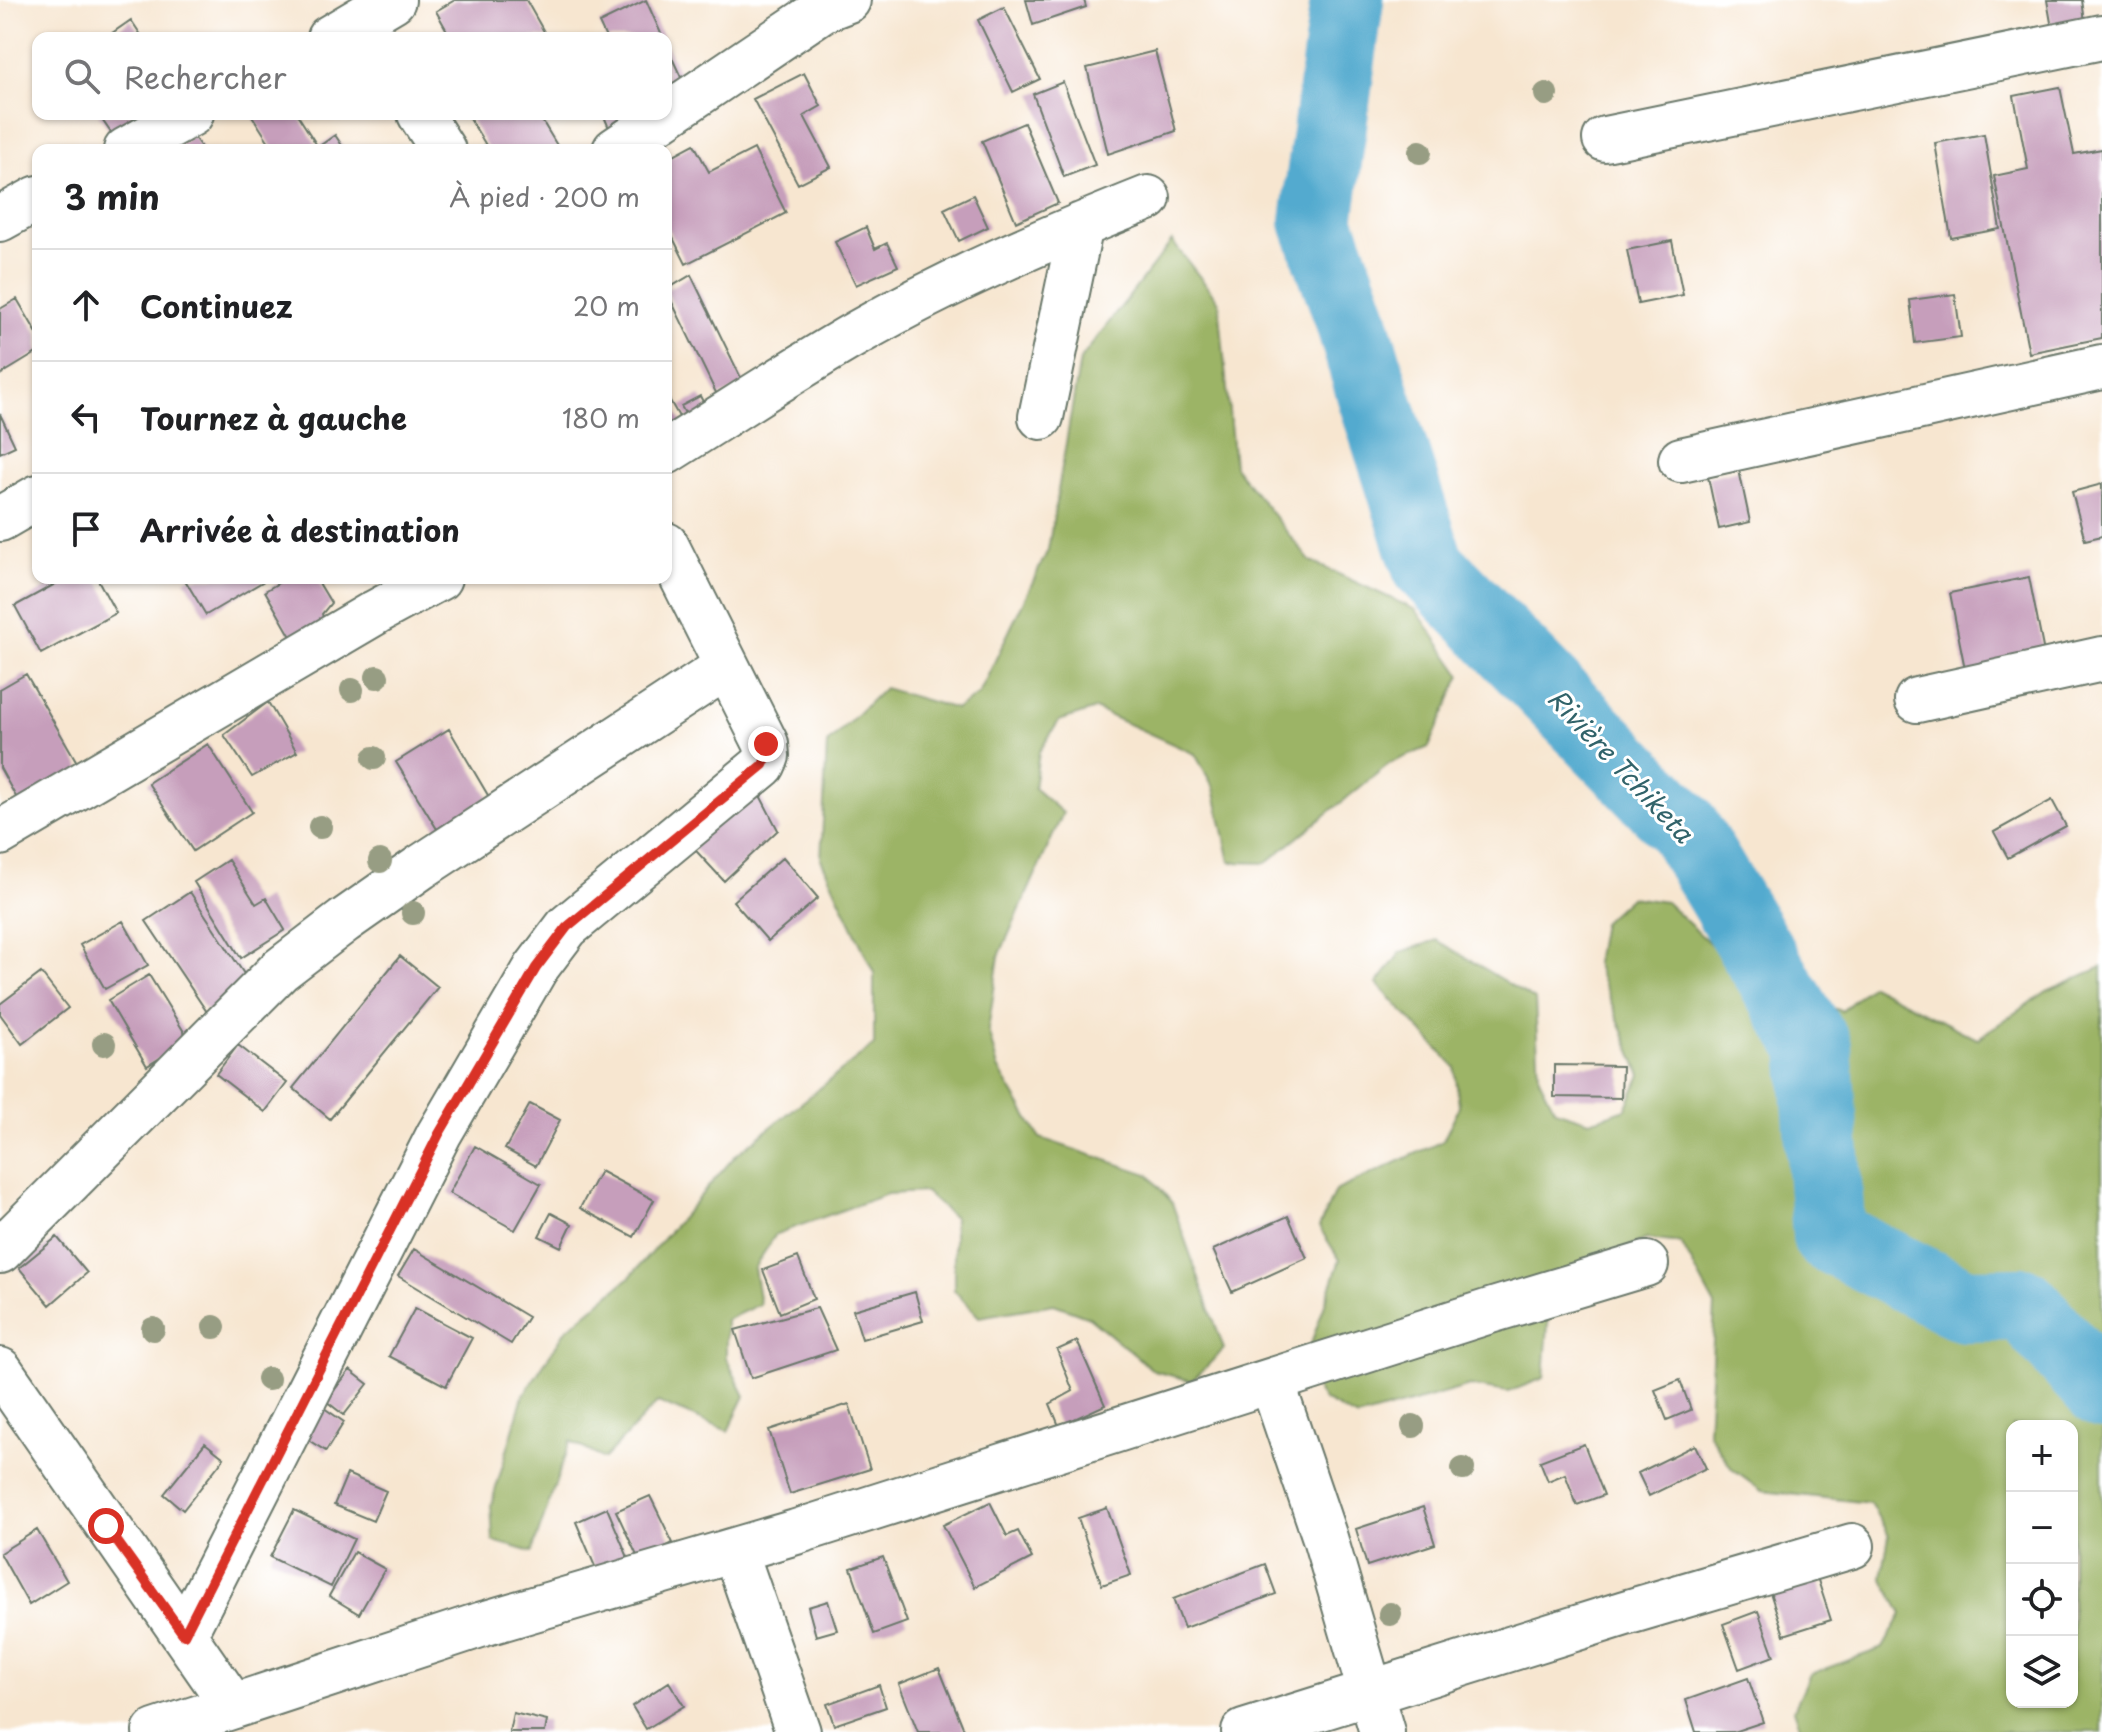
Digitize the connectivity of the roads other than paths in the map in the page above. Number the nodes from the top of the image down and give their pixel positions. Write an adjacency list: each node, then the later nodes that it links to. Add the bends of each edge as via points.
1 (828, 3): 3 (street)
2 (2102, 37): 7 (street)
3 (672, 111)
4 (180, 120): 8 (street)
5 (424, 120): 9 (street)
6 (658, 120): 10 (street)
7 (1605, 139)
8 (137, 144)
9 (439, 144)
10 (624, 144)
11 (1148, 198): 14 (street)
12 (32, 201): 13 (street)
13 (0, 219)
14 (1081, 225): 16 (street); 17 (street, via 858,333)
15 (2102, 367): 18 (street)
16 (1041, 417)
17 (672, 448)
18 (1681, 460)
19 (32, 500): 20 (street)
20 (0, 519)
21 (672, 557): 24 (street)
22 (428, 584): 26 (street)
23 (2102, 659): 25 (street)
24 (726, 667): 27 (street, via 408,876 280,970); 33 (street, via 766,744 763,765 567,927 536,968 439,1134)
25 (1917, 700)
26 (0, 833)
27 (0, 1251)
28 (1646, 1264): 30 (street)
29 (0, 1370): 33 (street)
30 (1272, 1382): 32 (street); 35 (street)
31 (1852, 1546): 35 (street, via 1610,1617)
32 (735, 1551): 34 (street, via 483,1624); 37 (street)
33 (184, 1635): 34 (street)
34 (233, 1706): 36 (street)
35 (1376, 1713): 38 (street)
36 (155, 1732)
37 (798, 1732)
38 (1244, 1732)

